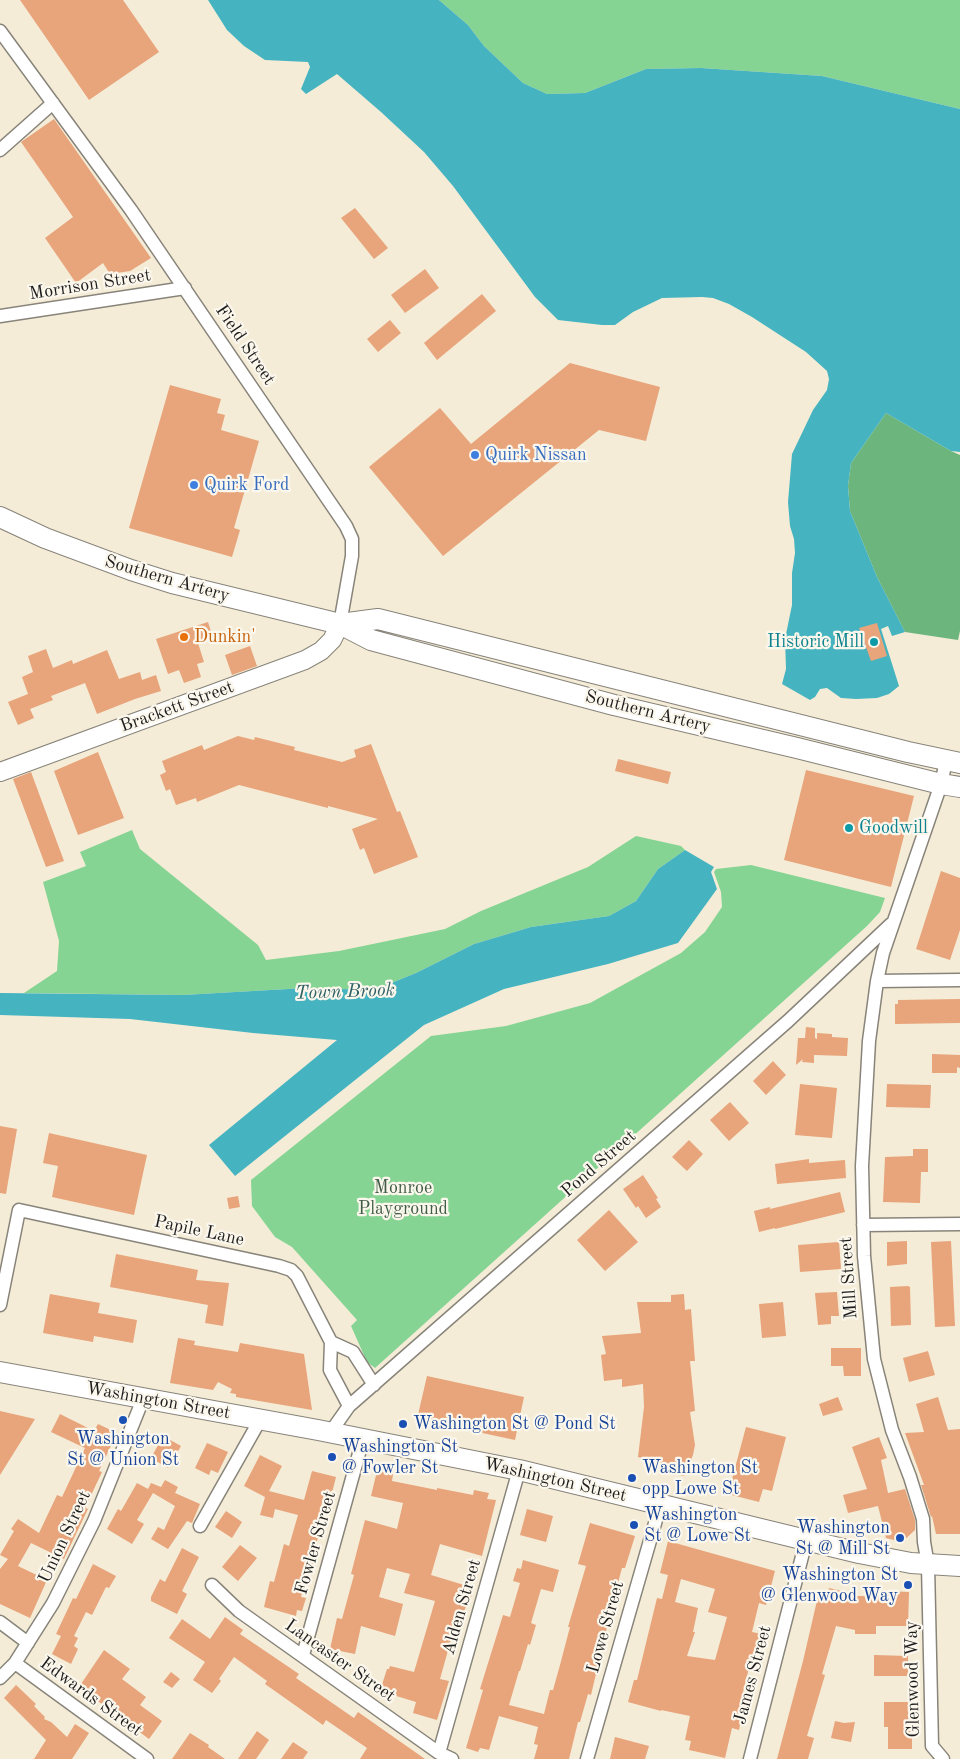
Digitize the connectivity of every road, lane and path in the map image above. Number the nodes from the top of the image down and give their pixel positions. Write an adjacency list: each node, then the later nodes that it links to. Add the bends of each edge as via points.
1 (0, 30): 2 (street, Field Street)
2 (54, 103): 3 (street); 4 (street, Field Street)
3 (0, 150)
4 (185, 288): 5 (street, Morrison Street); 7 (street, Field Street, via 352,539)
5 (0, 316)
6 (0, 518): 7 (main road, Southern Artery, via 131,570)
7 (340, 624): 8 (main road, Southern Artery, via 378,619); 9 (street, Brackett Street, via 332,640 321,651 304,660); 10 (main road, Southern Artery, via 372,640 442,660 614,705)
8 (953, 762): 10 (street, Pond Street)
9 (0, 772)
10 (951, 785): 11 (street, Pond Street)
11 (893, 922): 13 (street, Pond Street); 19 (street, Pond Street, via 788,1021)
12 (960, 980): 13 (street)
13 (877, 982): 15 (street, Mill Street, via 866,1081)
14 (960, 1224): 15 (street)
15 (863, 1225): 29 (street, Mill Street, via 874,1360 892,1430 923,1519)
16 (0, 1305): 17 (street, Papile Lane, via 19,1210 292,1270)
17 (331, 1342): 19 (street, via 353,1352); 21 (street, Papile Lane, via 330,1370)
18 (0, 1372): 20 (main road, Washington Street)
19 (374, 1385): 21 (street, Pond Street)
20 (143, 1399): 22 (main road, Washington Street); 33 (street, Union Street, via 94,1521 53,1603)
21 (349, 1406): 23 (street, Pond Street)
22 (260, 1420): 23 (main road, Washington Street); 27 (street)
23 (330, 1433): 24 (main road, Washington Street)
24 (364, 1439): 25 (main road, Washington Street); 34 (street, Fowler Street)
25 (519, 1470): 26 (main road, Washington Street); 37 (street, Alden Street)
26 (660, 1506): 28 (main road, Washington Street); 40 (street, Lowe Street)
27 (200, 1526)
28 (806, 1541): 29 (main road, Washington Street); 41 (street, James Street)
29 (928, 1565): 30 (main road, Washington Street); 42 (street, Glenwood Way, via 932,1746)
30 (960, 1566)
31 (212, 1585): 34 (street, Lancaster Street, via 239,1611)
32 (0, 1622): 33 (street, Edwards Street)
33 (28, 1643): 35 (street, Union Street)
34 (303, 1655): 37 (street, Lancaster Street)
35 (15, 1663): 36 (street, Union Street); 38 (street, Edwards Street)
36 (0, 1678)
37 (439, 1753): 39 (street, Lancaster Street)
38 (147, 1759)
39 (452, 1759)
40 (587, 1759)
41 (750, 1759)
42 (942, 1759)

